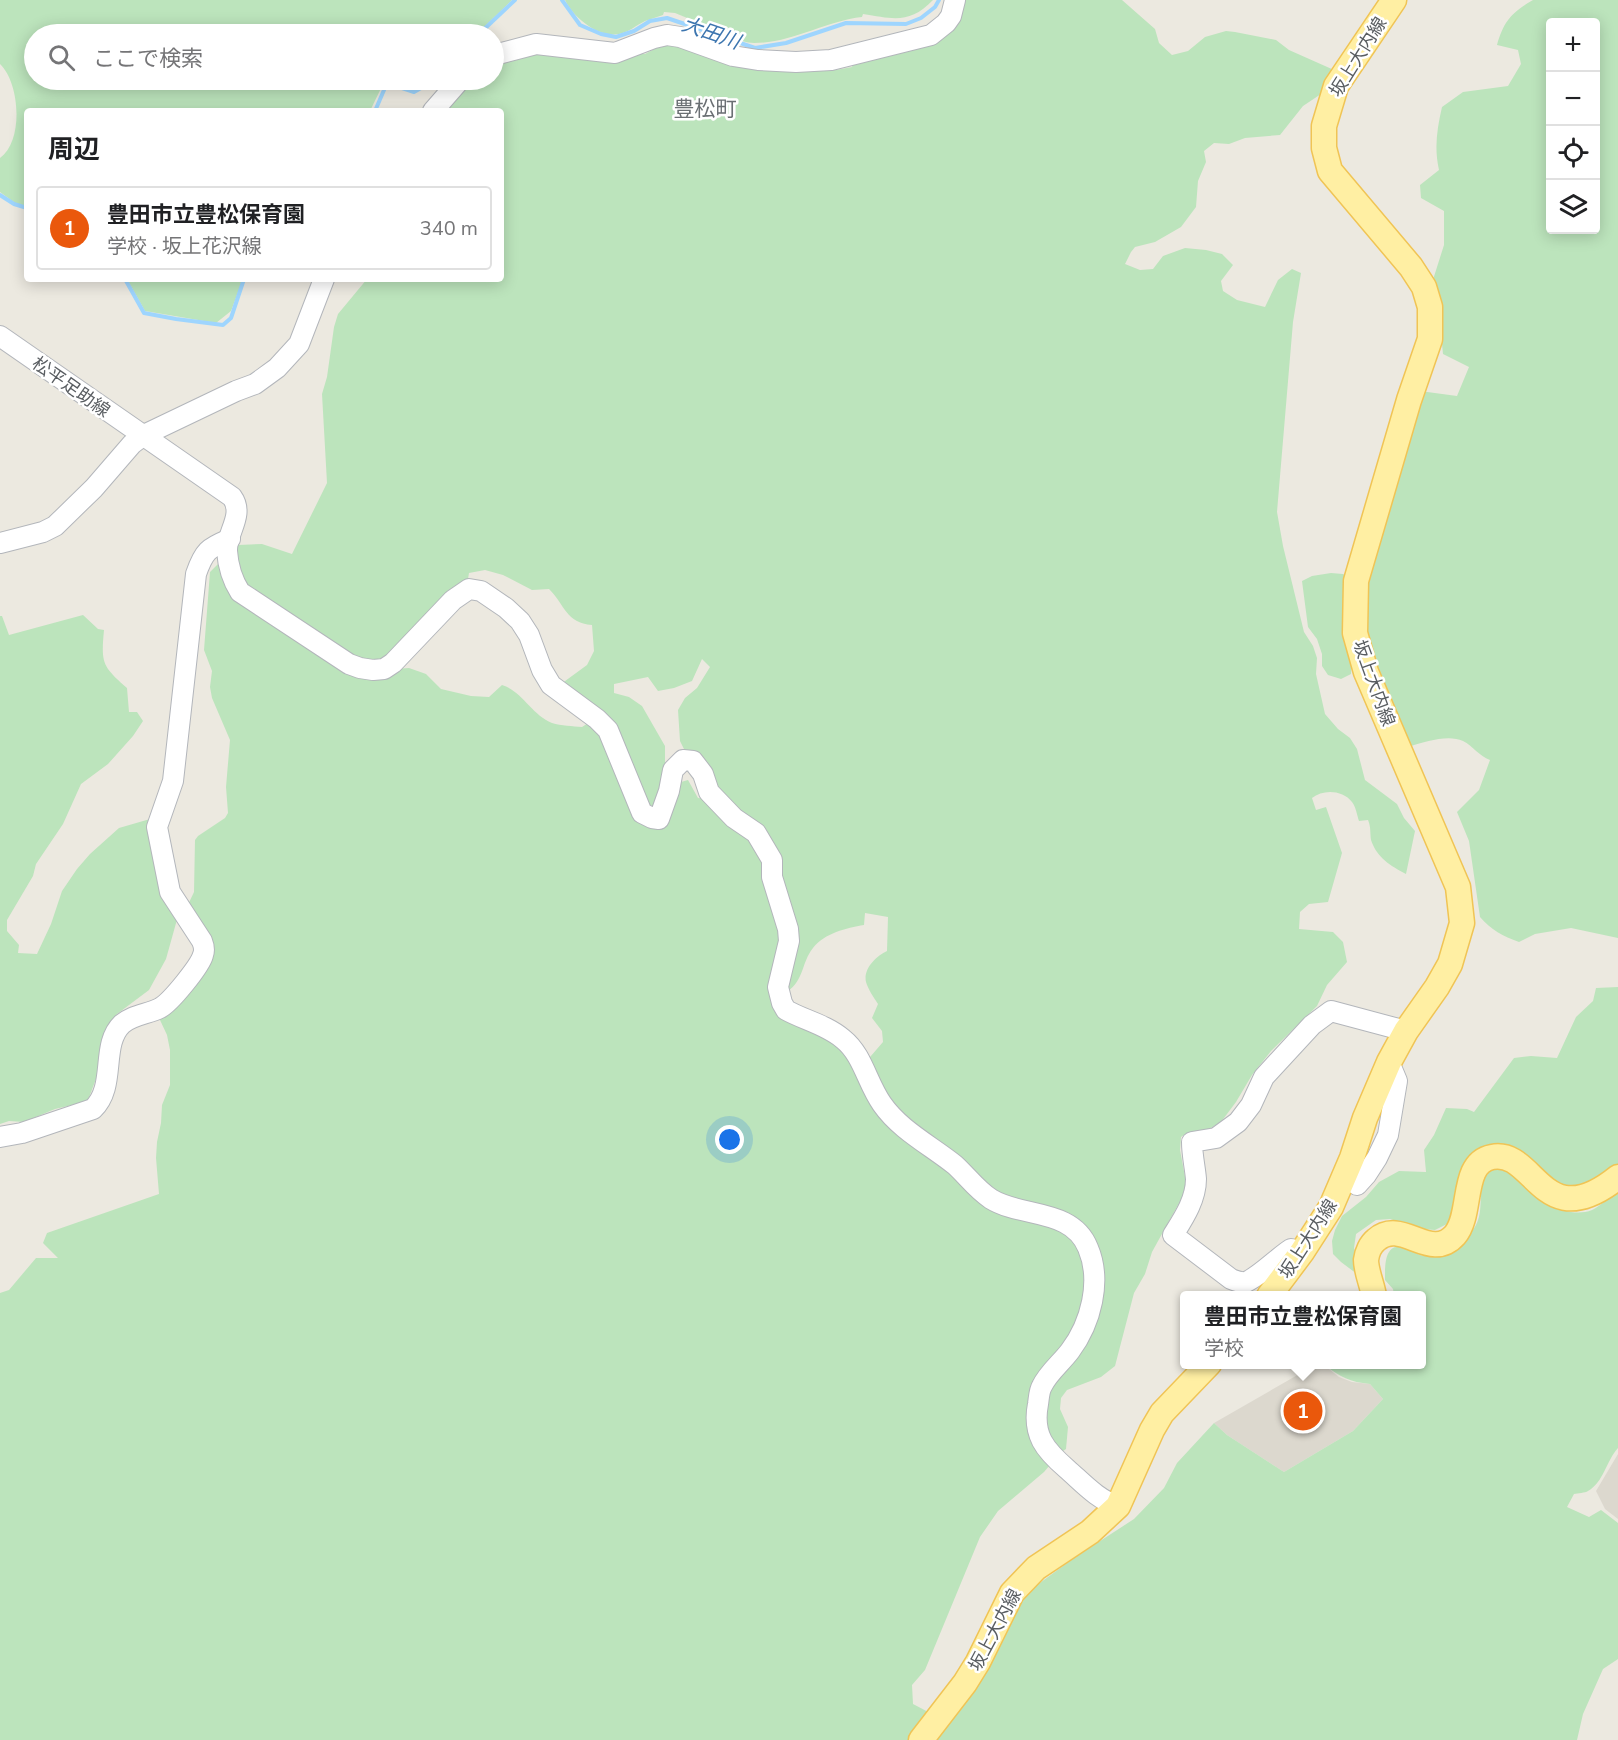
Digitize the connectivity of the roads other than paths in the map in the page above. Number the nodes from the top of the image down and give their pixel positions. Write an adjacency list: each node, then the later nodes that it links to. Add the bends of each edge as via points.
1 (955, 0): 3 (street, via 951,16 931,35 831,60 758,60 667,35 615,53 536,44)
2 (1394, 0): 11 (main road, 坂上大内線, via 1336,86 1324,126 1324,148 1330,171 1412,267 1430,307 1430,339 1356,581 1355,606 1355,633 1366,672 1450,864 1461,907 1462,923 1450,964)
3 (504, 52)
4 (451, 90): 5 (street)
5 (435, 108)
6 (323, 282): 8 (street, via 299,344 277,368 255,384)
7 (0, 336): 8 (street, 松平足助線)
8 (144, 435): 9 (street, 松平足助線, via 232,497 237,508); 10 (street, via 55,526)
9 (230, 539): 13 (street, via 208,548 196,574 173,781 158,827 170,892 202,941 202,958 165,1005 128,1020 119,1028 109,1051 105,1089 98,1105 22,1133); 20 (street, 松平足助線, via 227,550 240,592 360,669 384,669 453,600 469,589 481,591 520,621 551,685 608,730 638,806 652,818 659,819 673,770 683,760 693,761 703,774 708,792 756,833 772,860 772,877 788,929 789,941 778,987 786,1010 841,1037 855,1050 884,1107 991,1199 1072,1226 1088,1248 1094,1290 1084,1328 1041,1388 1035,1418 1044,1448 1099,1497)
10 (0, 543)
11 (1406, 1031): 12 (main road, 坂上大内線); 16 (street, via 1330,1011 1264,1077 1238,1122 1216,1138 1192,1142 1196,1181 1190,1206 1173,1235 1240,1282 1254,1277 1291,1249)
12 (1389, 1062): 15 (street, via 1397,1081 1388,1135); 16 (main road, 坂上大内線, via 1336,1197)
13 (0, 1137)
14 (1618, 1178): 18 (main road, via 1588,1197 1569,1199 1552,1193 1510,1159 1484,1159 1470,1178 1464,1221 1453,1237 1430,1245 1394,1232 1374,1241 1366,1260)
15 (1357, 1185)
16 (1302, 1252): 17 (main road, 坂上大内線)
17 (1273, 1291)
18 (1373, 1291)
19 (1205, 1369): 20 (main road, 坂上大内線, via 1162,1413)
20 (1118, 1506): 21 (main road, 坂上大内線, via 1090,1532 1021,1581 965,1683)
21 (921, 1740)

